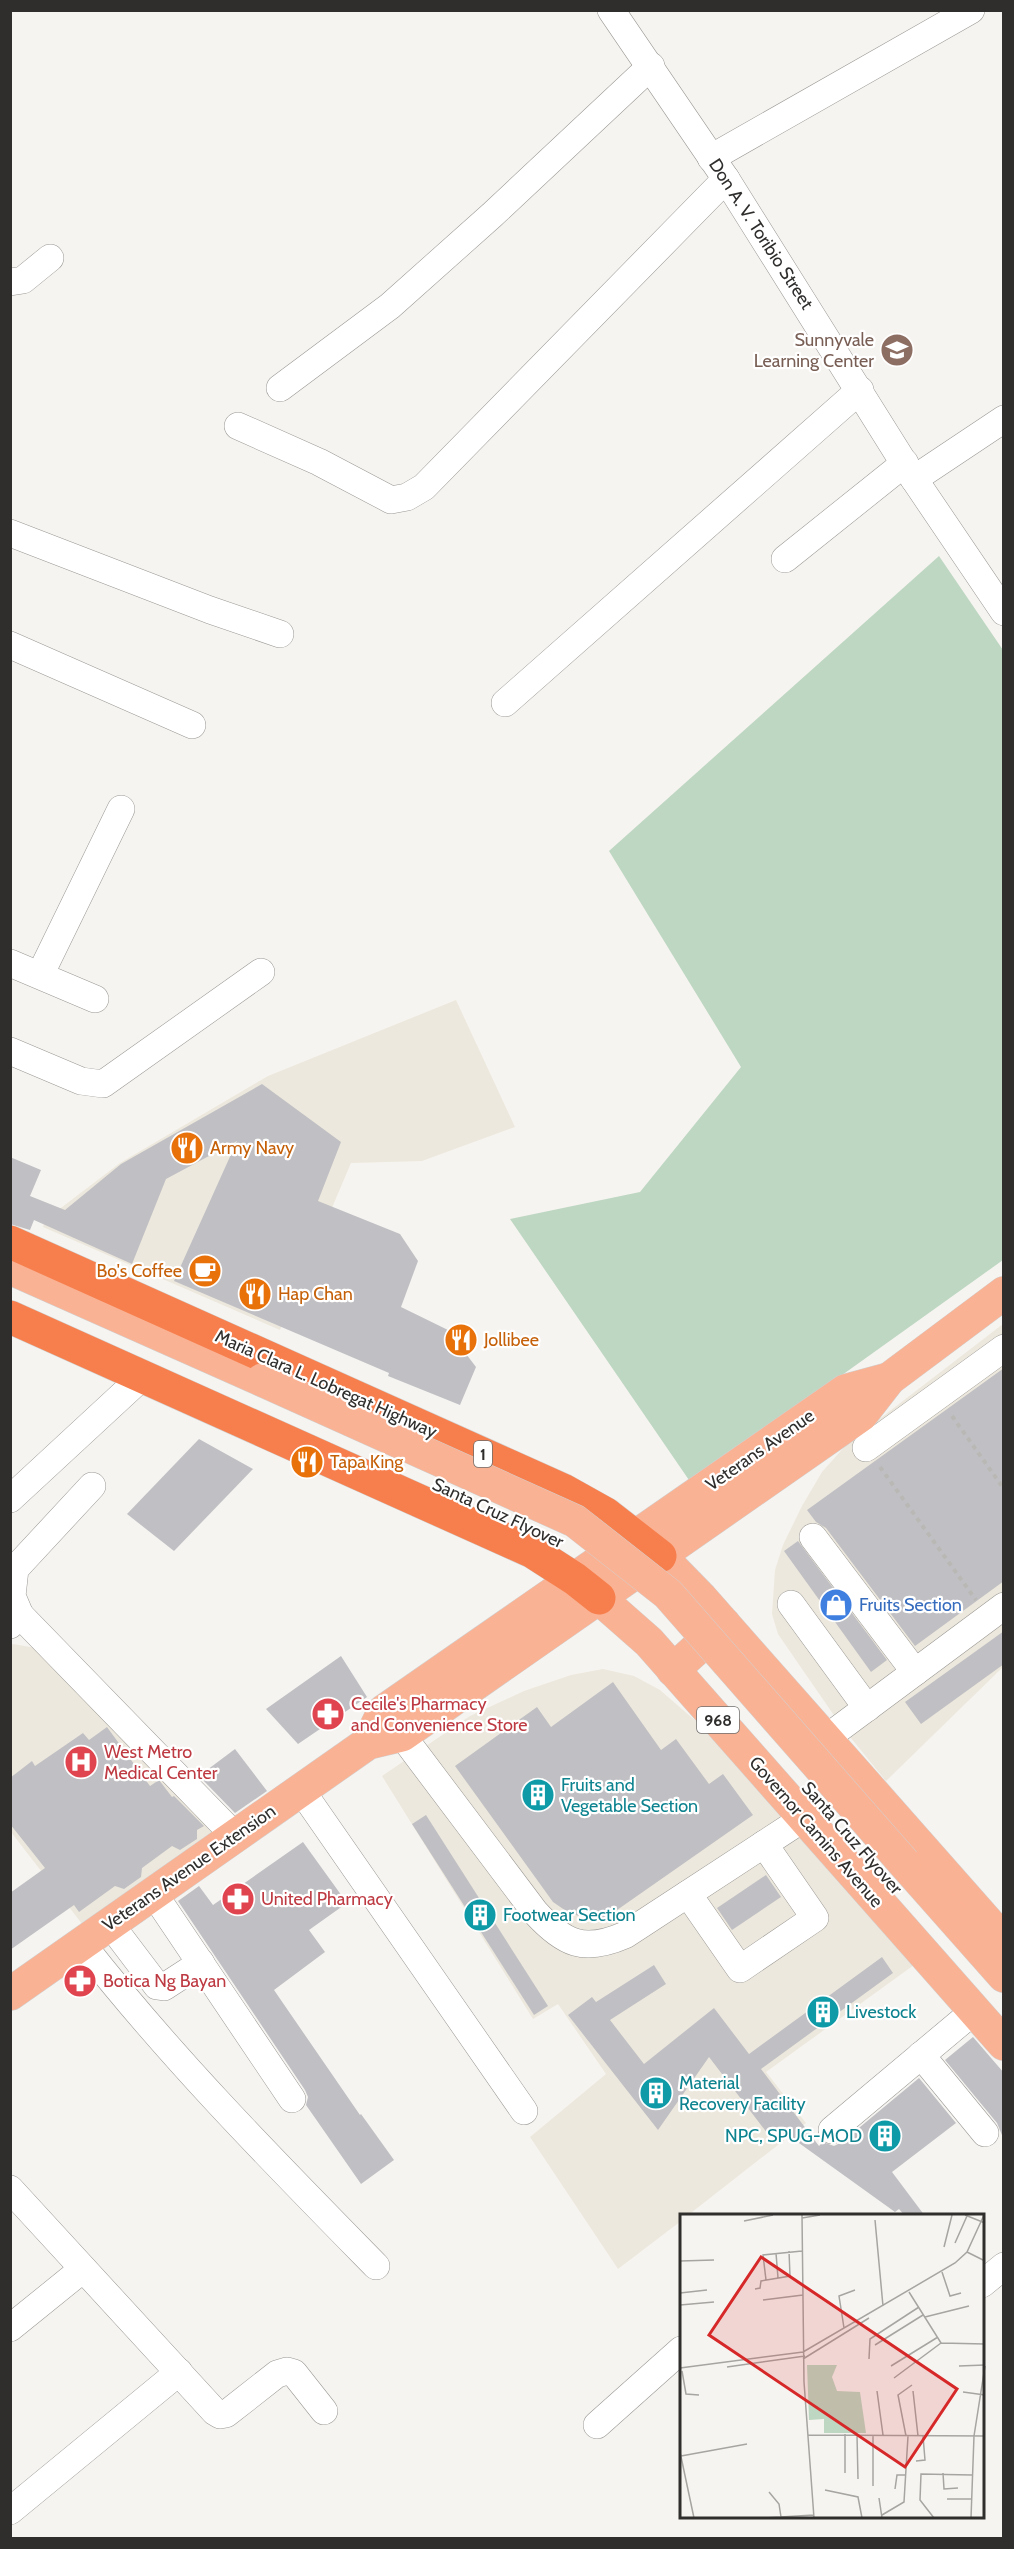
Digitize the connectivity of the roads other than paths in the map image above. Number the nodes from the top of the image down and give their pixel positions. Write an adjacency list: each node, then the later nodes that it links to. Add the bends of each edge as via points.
1 (971, 10): 4 (street)
2 (625, 16): 3 (street, Don A. V. Toribio Street)
3 (651, 66): 4 (street, Don A. V. Toribio Street); 7 (street, via 390,306)
4 (718, 168): 8 (street, Don A. V. Toribio Street); 10 (street, via 424,487 407,497 391,500)
5 (50, 258): 6 (street, via 23,280)
6 (10, 282)
7 (280, 388)
8 (860, 390): 11 (street, Don A. V. Toribio Street); 17 (street)
9 (1004, 419): 11 (street)
10 (238, 426)
11 (910, 471): 13 (street); 14 (street, Don A. V. Toribio Street)
12 (10, 533): 15 (street)
13 (785, 559)
14 (1004, 612)
15 (280, 634)
16 (10, 645): 18 (street)
17 (505, 704)
18 (192, 725)
19 (121, 809): 22 (street)
20 (10, 963): 22 (street)
21 (261, 972): 24 (street, via 103,1084 81,1081)
22 (40, 975): 23 (street)
23 (95, 999)
24 (10, 1051)
25 (10, 1242): 32 (highway, Maria Clara L. Lobregat Highway / 1)
26 (10, 1268): 33 (main road, Santa Cruz Flyover)
27 (10, 1292): 33 (main road, Santa Cruz Flyover)
28 (1004, 1293): 43 (main road, Veterans Avenue, via 890,1378 861,1415)
29 (10, 1317): 31 (highway)
30 (1004, 1348): 36 (street)
31 (142, 1376): 35 (highway); 40 (street)
32 (323, 1383): 34 (highway, Maria Clara L. Lobregat Highway / 1); 35 (highway)
33 (257, 1391): 62 (main road, Santa Cruz Flyover, bridge, via 575,1521 668,1594)
34 (427, 1429): 37 (highway, Maria Clara L. Lobregat Highway / 1); 39 (highway)
35 (295, 1445): 39 (highway)
36 (866, 1448)
37 (531, 1476): 42 (highway); 43 (highway, Maria Clara L. Lobregat Highway / 1, via 587,1502)
38 (92, 1486): 47 (street, via 15,1569)
39 (399, 1492): 42 (highway)
40 (10, 1499)
41 (813, 1537): 50 (street)
42 (503, 1538): 44 (highway, via 533,1552)
43 (648, 1546): 44 (main road, Veterans Avenue); 48 (main road)
44 (587, 1588): 49 (main road, Governor Camins Avenue / 968, via 649,1642); 53 (main road, Veterans Avenue Extension)
45 (791, 1604): 51 (street)
46 (996, 1612): 50 (street)
47 (15, 1620): 59 (street)
48 (724, 1624): 49 (main road); 52 (main road)
49 (673, 1670): 55 (main road, Governor Camins Avenue / 968)
50 (915, 1672): 51 (street)
51 (867, 1708): 54 (street)
52 (803, 1713): 54 (main road); 55 (main road)
53 (393, 1723): 56 (main road, Veterans Avenue Extension); 64 (street, via 535,1912 547,1926 573,1943 608,1943)
54 (825, 1739): 57 (main road)
55 (752, 1759): 58 (main road, Governor Camins Avenue / 968)
56 (300, 1790): 59 (main road, Veterans Avenue Extension); 75 (street)
57 (882, 1803): 61 (main road); 66 (main road)
58 (804, 1818): 60 (street); 61 (main road, Governor Camins Avenue / 968)
59 (235, 1836): 63 (main road, Veterans Avenue Extension)
60 (764, 1844): 64 (street); 64 (street, via 815,1918 740,1969)
61 (831, 1848): 71 (main road, Governor Camins Avenue / 968)
62 (895, 1870): 69 (main road, Santa Cruz Flyover); 71 (main road, Santa Cruz Flyover)
63 (154, 1894): 65 (main road, Veterans Avenue Extension); 68 (street)
64 (688, 1894)
65 (110, 1924): 67 (main road, Veterans Avenue Extension); 68 (street, via 157,1986 164,1987)
66 (1004, 1941)
67 (82, 1944): 70 (main road, Veterans Avenue Extension); 79 (street, via 186,2068)
68 (201, 1963): 74 (street)
69 (1004, 1976)
70 (10, 1994)
71 (989, 2010): 72 (main road, Governor Camins Avenue / 968); 73 (street)
72 (1004, 2044)
73 (921, 2055): 76 (street); 77 (street)
74 (292, 2099)
75 (524, 2111)
76 (832, 2130)
77 (985, 2133)
78 (10, 2189): 81 (street)
79 (376, 2266)
80 (1004, 2266): 82 (street)
81 (83, 2269): 83 (street); 85 (street)
82 (984, 2282)
83 (10, 2328)
84 (680, 2351): 87 (street)
85 (179, 2372): 86 (street, via 220,2415 287,2371 294,2373); 88 (street)
86 (324, 2410)
87 (597, 2425)
88 (10, 2511)

